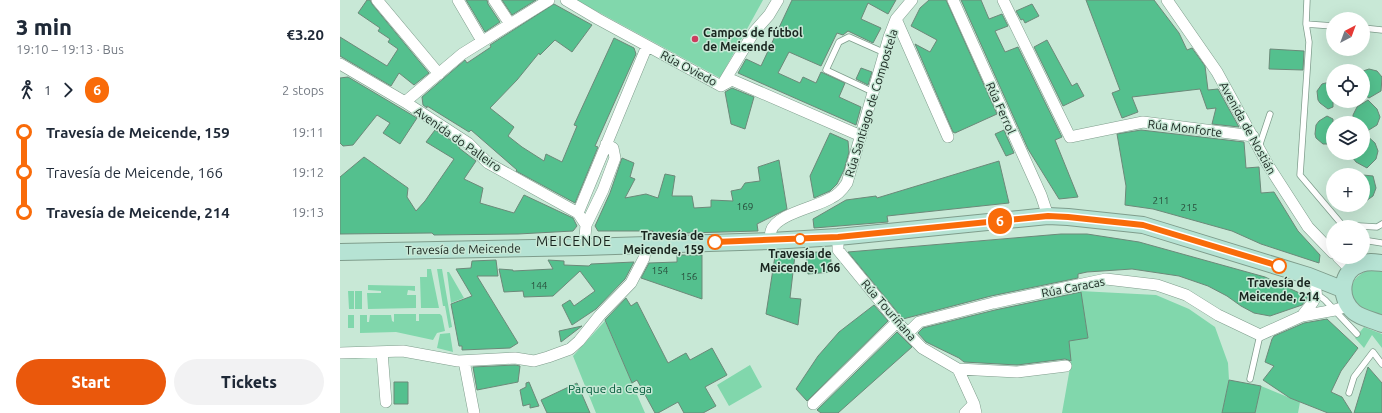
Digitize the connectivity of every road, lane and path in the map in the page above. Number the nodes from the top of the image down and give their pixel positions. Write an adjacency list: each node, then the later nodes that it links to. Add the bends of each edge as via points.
1 (377, 0): 22 (street)
2 (458, 0): 18 (street)
3 (494, 0): 13 (street)
4 (549, 0): 13 (street)
5 (566, 0): 19 (street, Rúa Oviedo)
6 (778, 0): 23 (street, Rúa Oviedo, via 754,32)
7 (912, 0): 12 (street, Rúa Santiago de Compostela)
8 (953, 0): 33 (street, Rúa Ferrol, via 1041,195)
9 (1003, 0): 28 (street, Rúa Monforte, via 1070,137 1143,122)
10 (1167, 0): 28 (street, Avenida de Nostián, via 1217,72)
11 (1307, 0): 14 (lane)
12 (896, 19): 20 (street, Rúa Santiago de Compostela); 29 (street)
13 (510, 24): 18 (street)
14 (1306, 24): 15 (lane); 34 (lane, via 1309,42 1300,175)
15 (1326, 25)
16 (1370, 29): 17 (lane)
17 (1382, 30)
18 (482, 41): 22 (street)
19 (647, 46): 23 (street, Rúa Oviedo); 30 (street)
20 (885, 53): 24 (street, Rúa Santiago de Compostela); 24 (lane, via 849,37 839,42 826,70)
21 (340, 64): 25 (street, Avenida do Palleiro)
22 (439, 74): 25 (street)
23 (721, 86): 27 (street, via 732,80)
24 (873, 92): 27 (street, Rúa Santiago de Compostela)
25 (406, 102): 32 (street, Avenida do Palleiro, via 468,143 488,163)
26 (1270, 114): 31 (lane)
27 (861, 136): 39 (street, Rúa Santiago de Compostela, via 847,183 841,191 831,199 785,217 771,231)
28 (1253, 136): 31 (street, Avenida de Nostián)
29 (948, 137)
30 (606, 144): 32 (street); 36 (street, via 613,148 615,158)
31 (1259, 147): 43 (street, Avenida de Nostián, via 1308,227)
32 (578, 213): 36 (street)
33 (1048, 216): 38 (main road, Travesía de Meicende); 49 (main road, Travesía de Meicende, via 1143,225)
34 (1338, 220)
35 (1382, 224): 37 (lane)
36 (586, 225): 44 (street)
37 (1370, 227)
38 (838, 237): 39 (main road, Travesía de Meicende); 54 (street, Rúa Touriñana, via 838,250)
39 (771, 241): 42 (main road, Travesía de Meicende)
40 (1370, 241): 41 (lane)
41 (1382, 243)
42 (646, 245): 44 (main road, Travesía de Meicende); 61 (street, via 644,258 631,282 570,349 534,361 514,358)
43 (1326, 246)
44 (584, 247): 45 (main road, Travesía de Meicende)
45 (340, 252)
46 (1382, 263): 48 (main road, via 1372,261)
47 (1345, 264): 48 (street)
48 (1351, 270): 50 (main road)
49 (1309, 276): 50 (main road, Travesía de Meicende); 51 (street, via 1315,284)
50 (1342, 289): 52 (main road)
51 (1317, 294): 52 (lane); 53 (street)
52 (1341, 308): 53 (street); 55 (main road); 57 (lane)
53 (1302, 316): 58 (street)
54 (897, 322): 56 (street, Rúa Touriñana); 68 (street)
55 (1382, 324)
56 (908, 333): 58 (street, Rúa Caracas, via 920,322 993,303 1106,279 1157,285 1186,295 1218,315); 64 (street, Rúa Touriñana, via 922,348)
57 (1357, 334)
58 (1260, 335): 65 (lane)
59 (382, 352): 60 (street); 61 (street, via 403,351); 67 (street)
60 (340, 353)
61 (464, 361): 70 (street)
62 (1382, 364): 66 (lane, via 1373,352 1354,376)
63 (1066, 366): 64 (street, via 1017,372)
64 (958, 369): 69 (street)
65 (1250, 379)
66 (1349, 393)
67 (386, 402)
68 (813, 404)
69 (975, 409): 71 (street)
70 (474, 413)
71 (965, 413)

